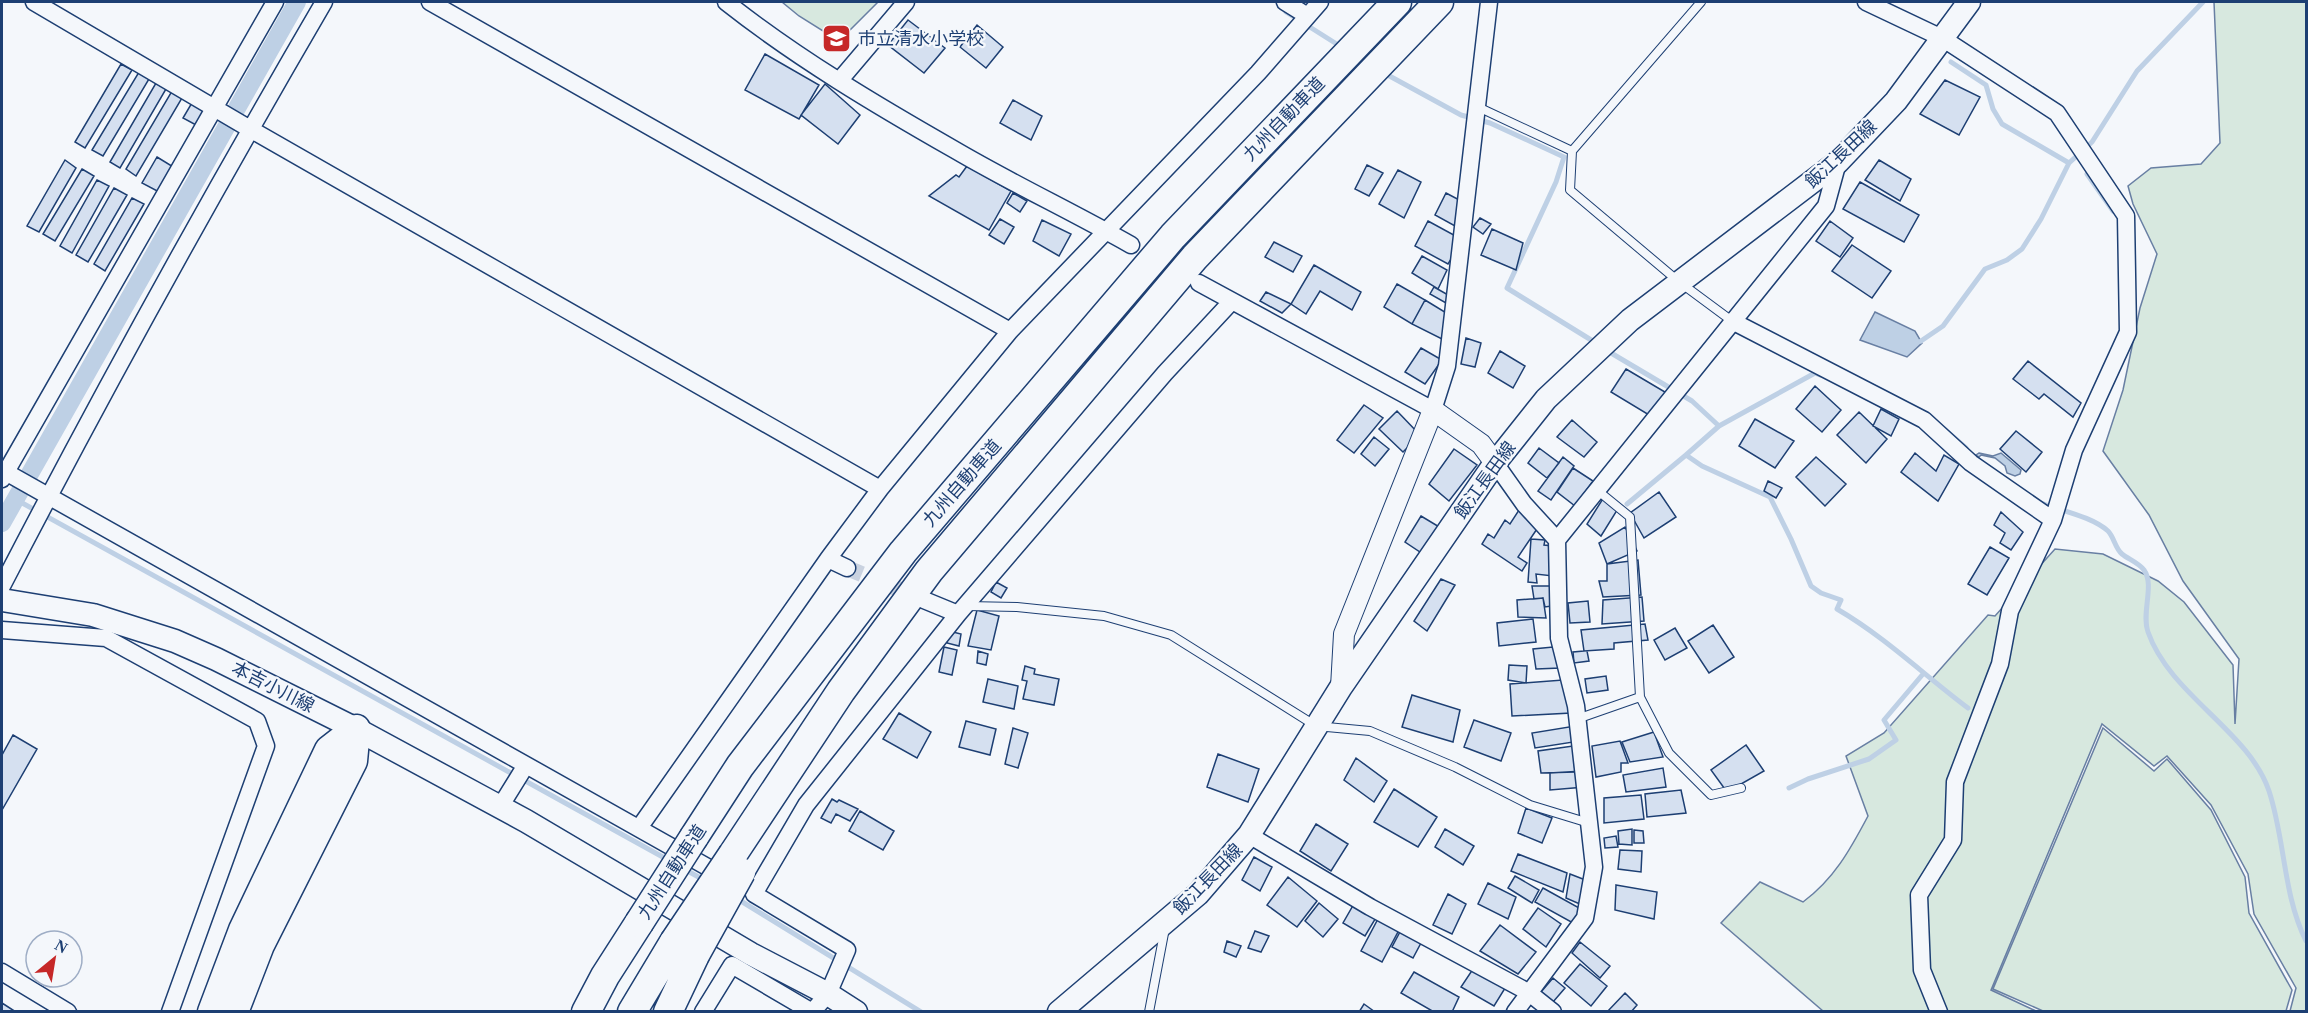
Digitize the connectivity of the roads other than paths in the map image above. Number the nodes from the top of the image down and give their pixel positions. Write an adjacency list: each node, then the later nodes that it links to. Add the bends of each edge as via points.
1 (34, 2): 20 (street)
2 (275, 2): 20 (street)
3 (324, 2): 22 (street)
4 (430, 2): 31 (street)
5 (726, 2): 19 (street)
6 (906, 2): 19 (street)
7 (1285, 2): 16 (street)
8 (1320, 2): 16 (street)
9 (1397, 2): 62 (highway, 九州自動車道, bridge, via 1173,236 903,552 740,766)
10 (1439, 2): 60 (highway, 九州自動車道, bridge, via 1195,257 928,571 841,691)
11 (1488, 2): 17 (street)
12 (1502, 2): 17 (street)
13 (1701, 2): 23 (lane)
14 (1866, 2): 18 (street)
15 (1970, 2): 18 (main road, 飯江長田線)
16 (1306, 15): 25 (street, via 1258,73)
17 (1486, 19): 21 (street)
18 (1942, 38): 24 (main road, 飯江長田線, via 1896,100); 38 (street, via 2057,113 2126,216 2128,332 2074,450)
19 (839, 81): 25 (street, via 956,151)
20 (215, 107): 22 (street); 34 (street)
21 (1478, 107): 23 (lane); 32 (street, via 1447,366)
22 (250, 129): 35 (street); 37 (street)
23 (1572, 151): 27 (lane, via 1570,190)
24 (1838, 162): 27 (main road, 飯江長田線); 30 (street, via 1826,206)
25 (1107, 231): 26 (street); 31 (street)
26 (1131, 245)
27 (1678, 281): 30 (lane); 33 (main road, 飯江長田線, via 1546,399)
28 (1199, 283): 29 (street)
29 (1232, 301): 32 (street); 45 (street, via 1165,373)
30 (1732, 321): 36 (street); 38 (street, via 1924,420 1971,463)
31 (1010, 331): 35 (street)
32 (1433, 410): 33 (street, via 1481,444); 47 (street, via 1344,633)
33 (1495, 463): 39 (street, via 1524,504); 47 (main road, 飯江長田線)
34 (3, 474): 37 (street)
35 (880, 489): 40 (street)
36 (1597, 490): 39 (street); 48 (lane, via 1630,517)
37 (47, 497): 42 (street); 52 (street)
38 (2053, 520): 80 (street, via 2010,611 2000,664 1955,782 1953,840 1918,895 1922,970)
39 (1557, 540): 49 (street, via 1559,638)
40 (828, 559): 41 (street); 56 (street)
41 (847, 568)
42 (2, 586)
43 (2, 600): 51 (main road, 本吉小川線, via 93,615 174,641)
44 (924, 600): 45 (street)
45 (962, 610): 50 (lane, via 1017,607 1104,616 1172,635); 58 (street, via 806,805)
46 (2, 630): 66 (street, via 106,638 257,721 266,746)
47 (1341, 687): 50 (main road, 飯江長田線)
48 (1641, 698): 49 (lane); 53 (lane, via 1670,753 1711,795)
49 (1577, 719): 55 (street)
50 (1316, 726): 55 (lane, via 1370,731 1455,767 1530,805); 57 (main road, 飯江長田線)
51 (356, 729): 54 (main road, 本吉小川線); 67 (highway, via 329,750 243,930); 68 (highway, via 353,761 260,945)
52 (526, 765): 54 (street); 56 (street)
53 (1741, 788)
54 (500, 807): 64 (main road, 本吉小川線, via 751,954)
55 (1589, 823): 63 (street, via 1594,867 1584,918)
56 (639, 828): 58 (street)
57 (1249, 835): 59 (main road, 飯江長田線, via 1198,894); 63 (street, via 1370,907)
58 (754, 894): 64 (street, via 848,950)
59 (1166, 922): 76 (main road, 飯江長田線); 77 (lane)
60 (684, 949): 71 (highway, 九州自動車道); 72 (highway)
61 (2, 972): 65 (street)
62 (605, 976): 69 (highway); 70 (highway, 九州自動車道)
63 (1528, 992): 78 (street); 79 (street)
64 (828, 994): 74 (street); 75 (main road, 本吉小川線)
65 (68, 1011)
66 (170, 1011)
67 (212, 1011)
68 (234, 1011)
69 (582, 1011)
70 (586, 1011)
71 (632, 1011)
72 (668, 1011)
73 (703, 1011): 74 (street, via 732,965)
74 (812, 1011)
75 (856, 1011)
76 (1059, 1011)
77 (1149, 1011)
78 (1515, 1011)
79 (1553, 1011)
80 (1939, 1011)

